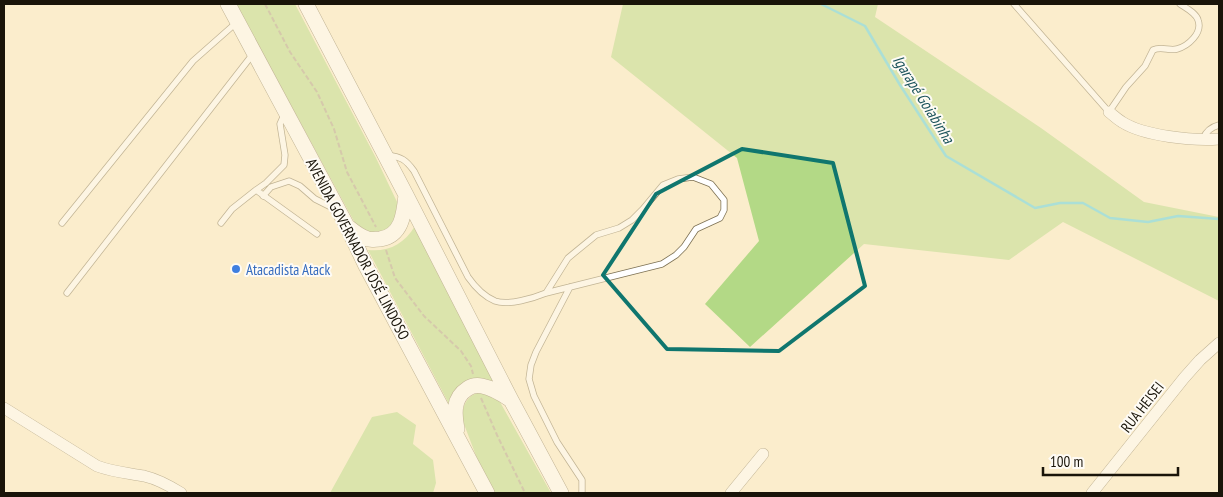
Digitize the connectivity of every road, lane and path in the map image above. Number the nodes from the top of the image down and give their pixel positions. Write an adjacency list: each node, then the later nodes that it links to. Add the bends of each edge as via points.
1 (228, 4): 6 (main road, AVENIDA GOVERNADOR JOSÉ LINDOSO)
2 (265, 4): 22 (path, via 290,52 317,92 334,129 346,172)
3 (306, 4): 13 (main road)
4 (1014, 4): 9 (lane)
5 (1180, 4): 9 (lane, via 1198,18 1200,26 1196,35 1180,48 1153,50 1145,66)
6 (238, 22): 7 (main road, AVENIDA GOVERNADOR JOSÉ LINDOSO); 18 (lane, via 193,61)
7 (254, 52): 8 (main road, AVENIDA GOVERNADOR JOSÉ LINDOSO); 25 (lane)
8 (286, 112): 14 (lane, via 280,124 284,165); 17 (main road, AVENIDA GOVERNADOR JOSÉ LINDOSO)
9 (1109, 112): 11 (street, via 1139,130)
10 (1219, 125): 11 (lane, via 1209,129)
11 (1204, 139): 12 (street)
12 (1219, 140)
13 (385, 155): 16 (main road); 24 (lane, via 398,156 414,171 476,288 497,302 517,301)
14 (256, 190): 15 (lane); 19 (lane, via 232,209)
15 (264, 196): 17 (lane, via 271,187 289,181); 21 (lane)
16 (406, 196): 22 (main road, via 401,225 391,235); 28 (main road)
17 (338, 211): 20 (main road, AVENIDA GOVERNADOR JOSÉ LINDOSO)
18 (62, 223)
19 (222, 223)
20 (347, 226): 22 (main road, via 369,239); 30 (main road, AVENIDA GOVERNADOR JOSÉ LINDOSO)
21 (318, 234)
22 (382, 238): 27 (path, via 395,278 424,316 461,351 471,366)
23 (570, 287): 24 (lane); 24 (lane, via 662,264 684,247 696,229 720,218 724,200 711,184 693,177 678,178 663,185 632,220 596,235 568,258); 36 (lane, via 536,352 529,379 557,442 582,480)
24 (546, 293)
25 (67, 294)
26 (1219, 343): 38 (street, RUA HEISEI, via 1184,378)
27 (476, 386): 28 (main road, via 490,388); 30 (main road, via 461,393 456,402); 34 (path)
28 (511, 400): 35 (main road)
29 (4, 408): 32 (street, via 97,466 146,477)
30 (458, 436): 33 (main road, AVENIDA GOVERNADOR JOSÉ LINDOSO)
31 (763, 454): 37 (street)
32 (181, 493)
33 (487, 493)
34 (525, 493)
35 (561, 493)
36 (582, 493)
37 (731, 493)
38 (1092, 493)

